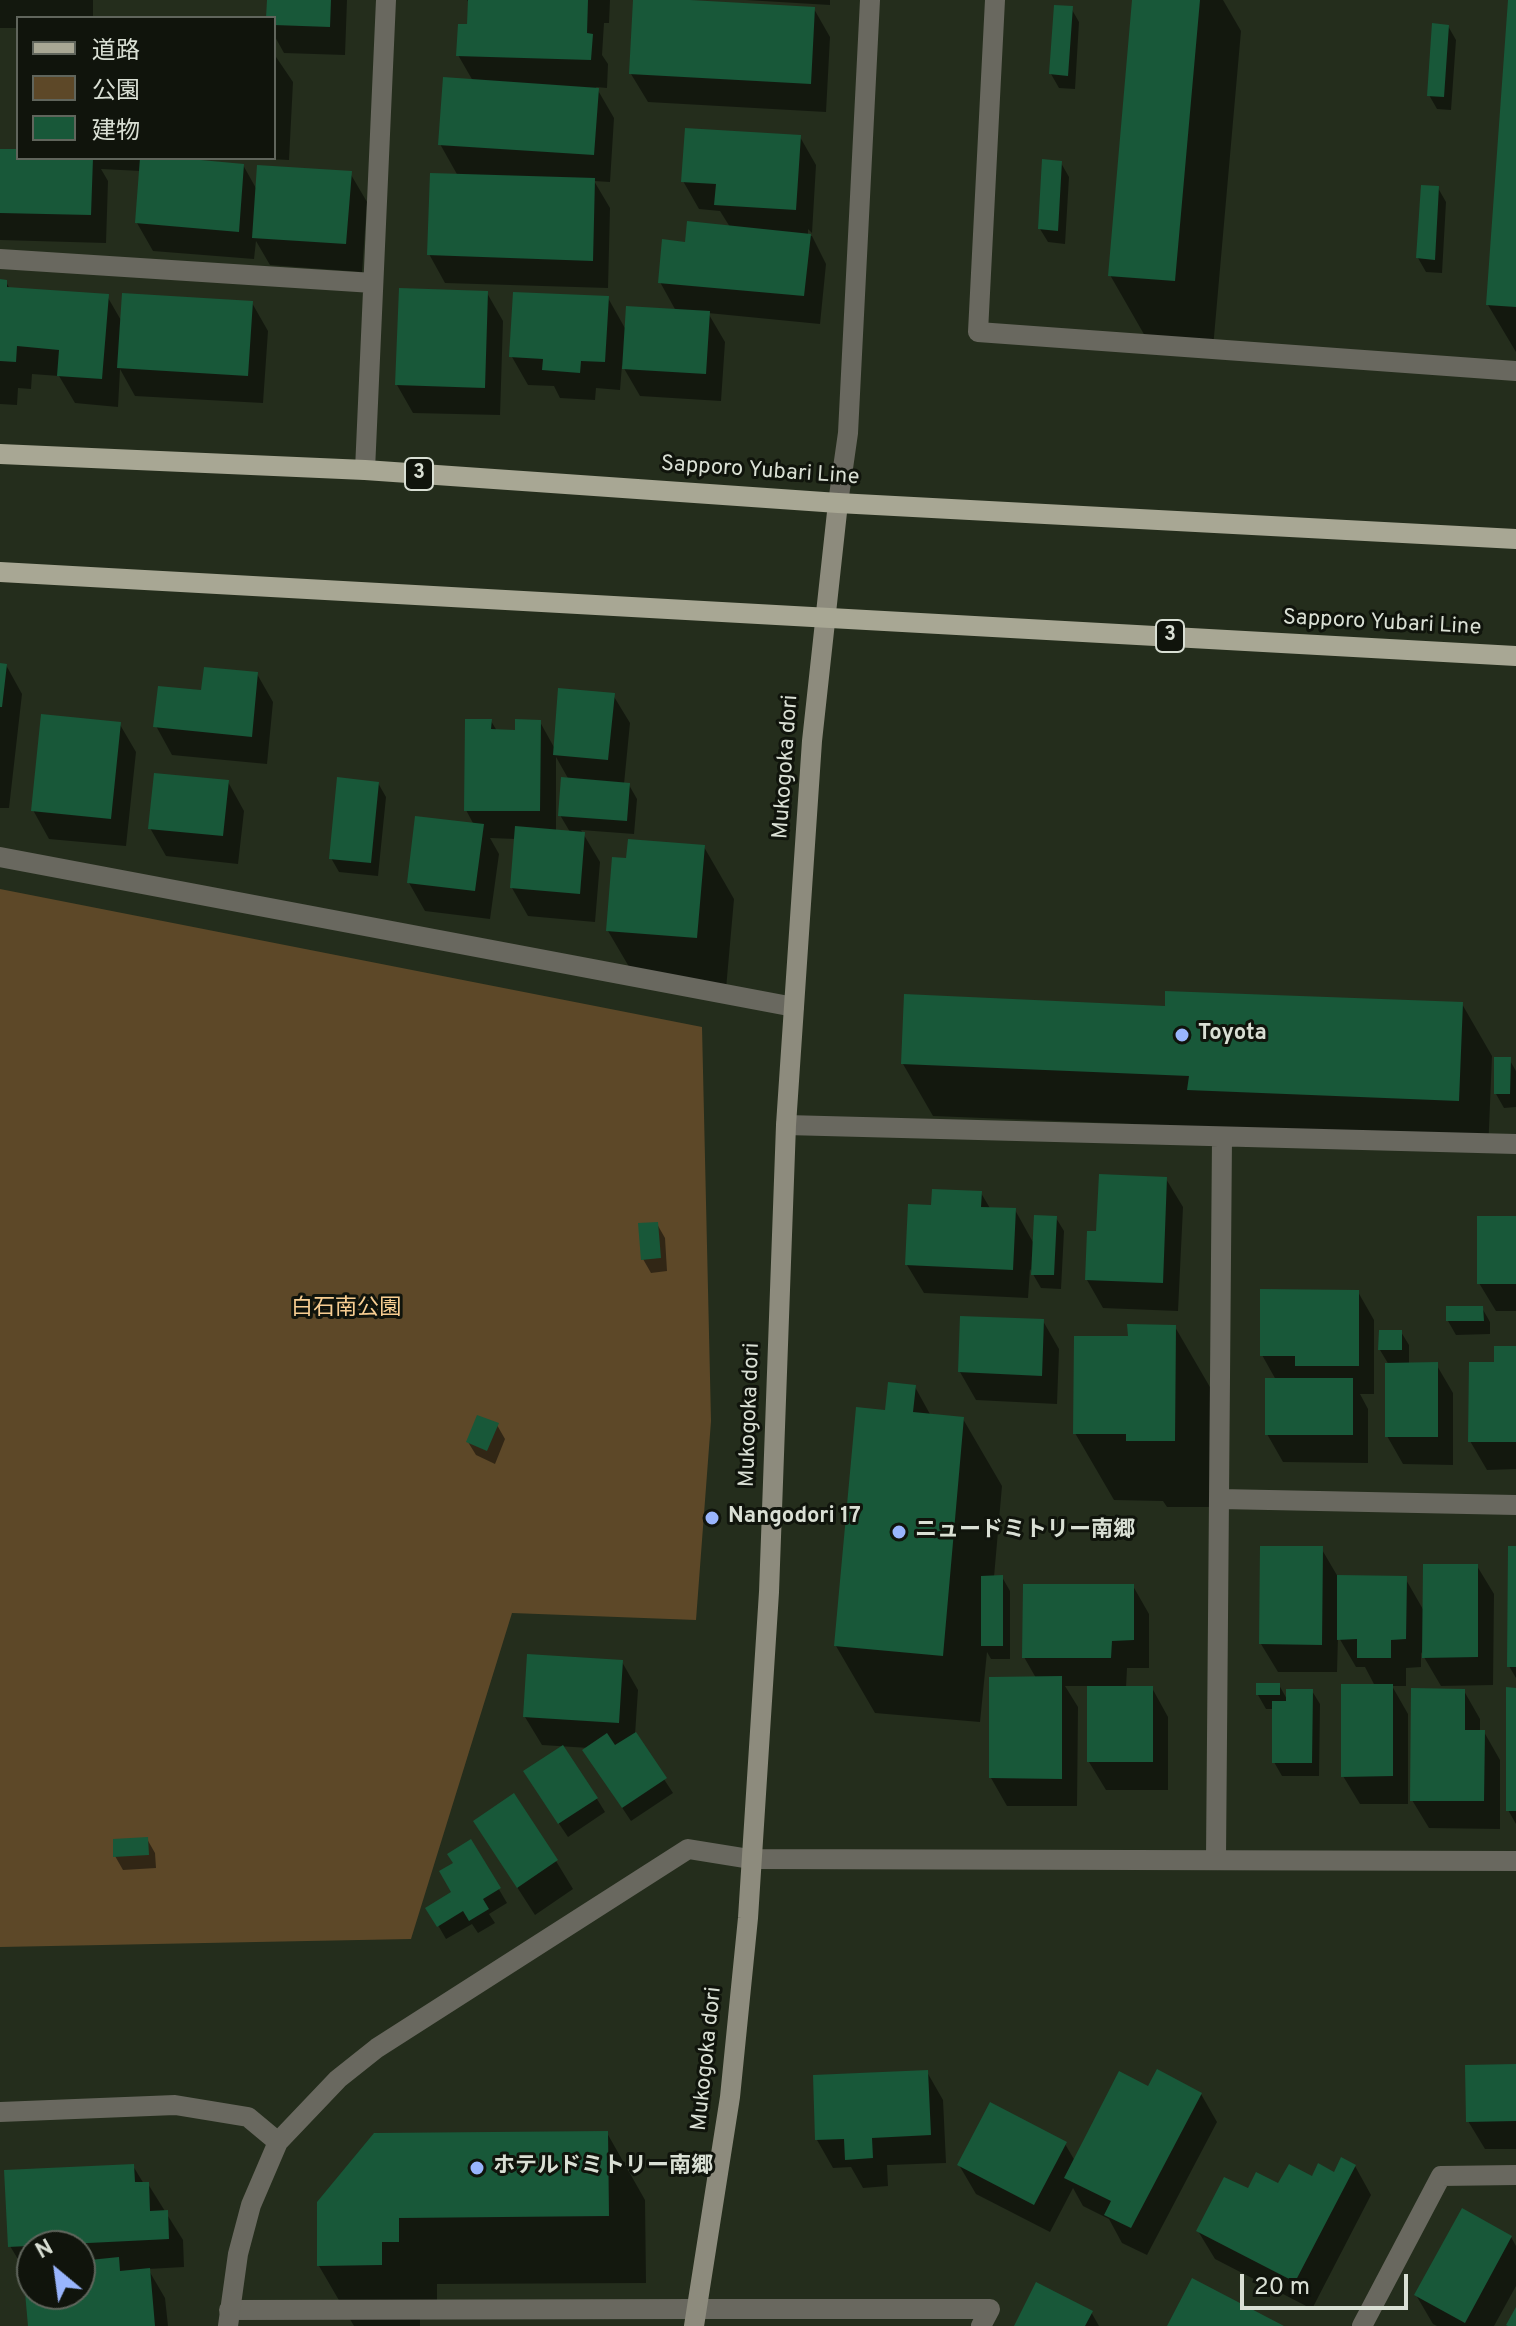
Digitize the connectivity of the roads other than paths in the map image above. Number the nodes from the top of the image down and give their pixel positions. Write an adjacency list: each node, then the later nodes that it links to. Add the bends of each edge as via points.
1 (386, 0): 5 (street)
2 (870, 0): 9 (street, via 848,433)
3 (995, 0): 6 (street, via 978,332)
4 (0, 259): 5 (street)
5 (373, 283): 8 (street)
6 (1516, 371)
7 (0, 454): 8 (main road, Sapporo Yubari Line / 3)
8 (365, 470): 9 (main road, Sapporo Yubari Line / 3)
9 (838, 503): 10 (main road, Sapporo Yubari Line / 3); 12 (street, Mukogoka dori)
10 (1516, 539)
11 (0, 572): 12 (main road, Sapporo Yubari Line / 3)
12 (824, 617): 13 (main road, Sapporo Yubari Line / 3); 15 (street, Mukogoka dori)
13 (1516, 656)
14 (0, 857): 15 (street)
15 (794, 1007): 16 (street, Mukogoka dori)
16 (786, 1125): 17 (street); 22 (street, Mukogoka dori, via 769,1592)
17 (1222, 1138): 18 (street); 19 (street)
18 (1516, 1144)
19 (1220, 1499): 20 (street); 21 (street)
20 (1516, 1505)
21 (1216, 1858): 22 (street); 23 (street)
22 (750, 1859): 25 (street, via 688,1849 377,2048 338,2079); 28 (street, Mukogoka dori, via 730,2097)
23 (1516, 1861)
24 (0, 2112): 25 (street, via 175,2105 248,2117)
25 (278, 2142): 27 (street, via 251,2205)
26 (1516, 2175): 30 (street, via 1441,2176)
27 (228, 2318): 28 (street)
28 (696, 2318): 29 (street, via 990,2309)
29 (981, 2326)
30 (1362, 2326)

